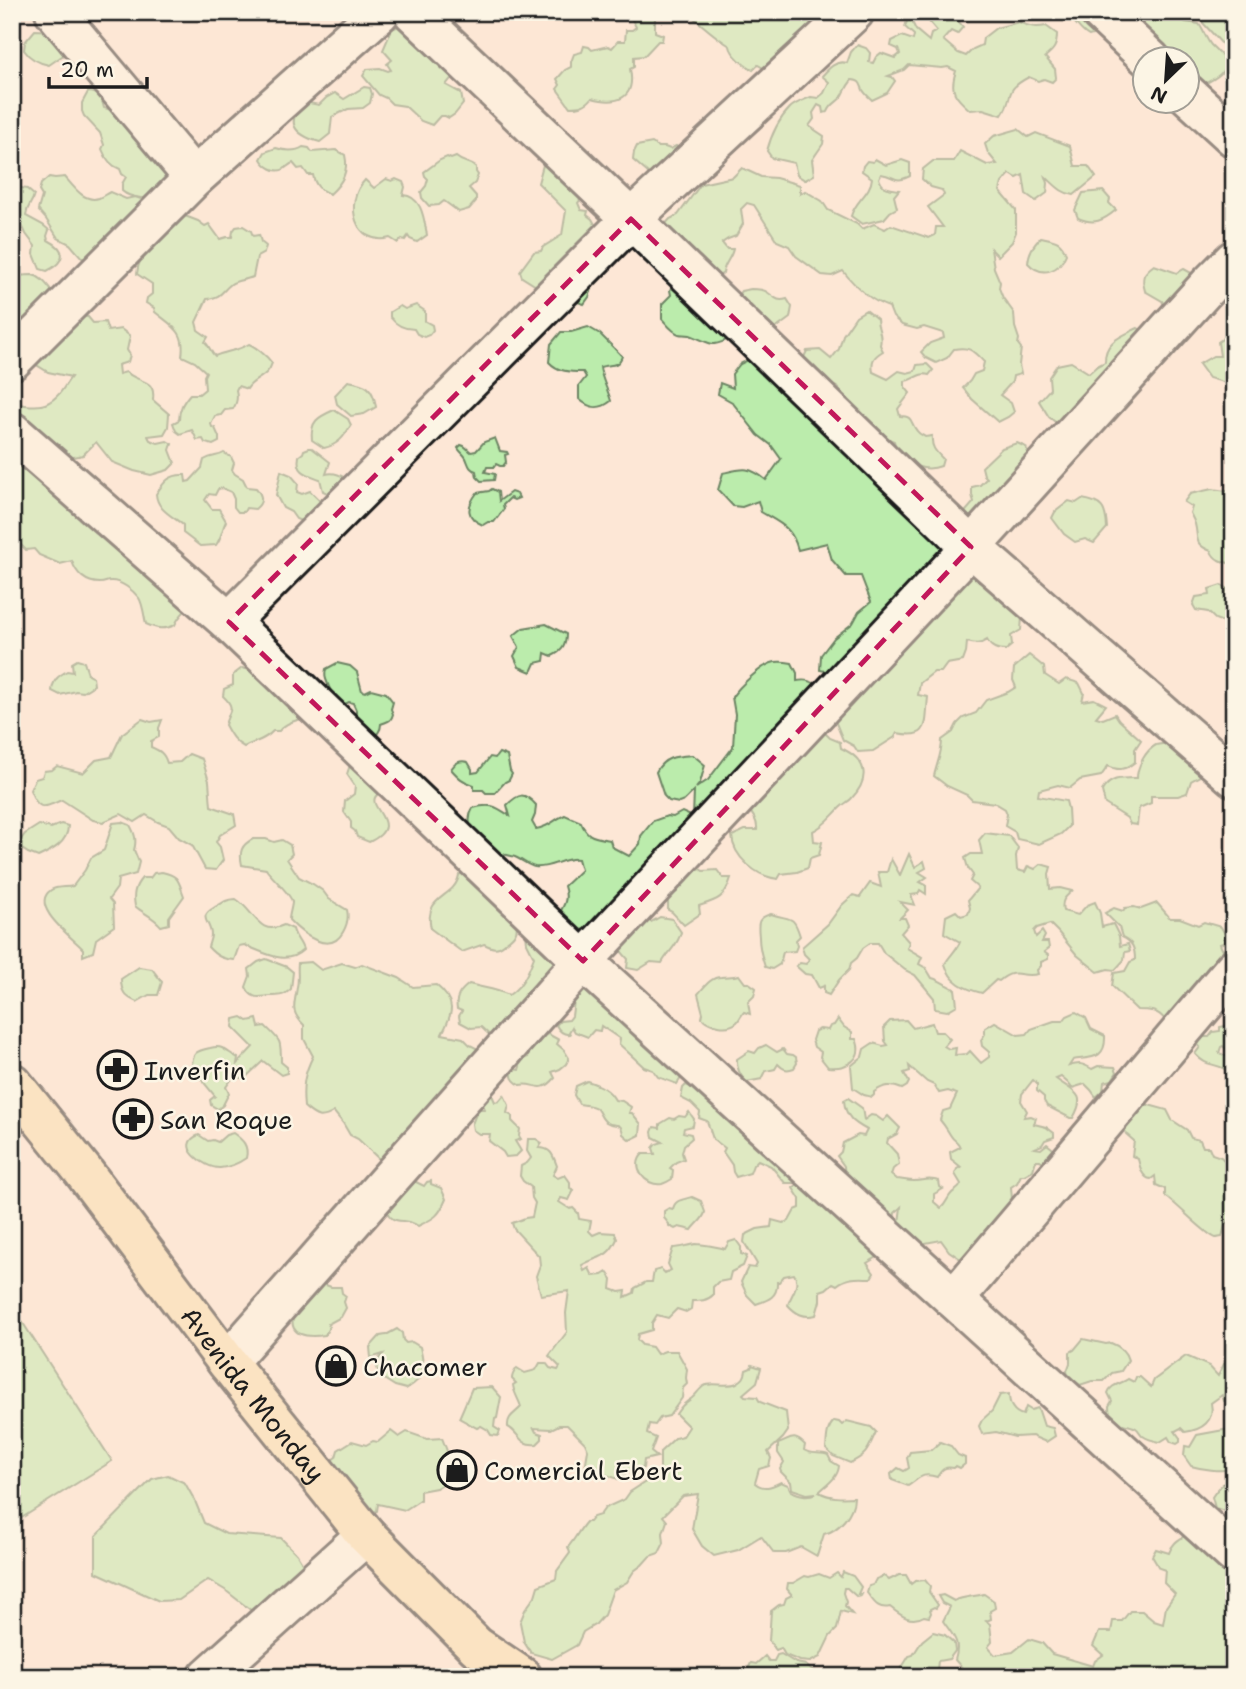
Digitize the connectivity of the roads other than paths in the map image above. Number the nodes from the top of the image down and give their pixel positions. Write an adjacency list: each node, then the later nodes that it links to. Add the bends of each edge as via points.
1 (55, 12): 9 (street)
2 (380, 12): 9 (street)
3 (413, 12): 10 (street)
4 (853, 12): 10 (street)
5 (1100, 12): 6 (street)
6 (1136, 46)
7 (1200, 106): 8 (street)
8 (1234, 137)
9 (194, 178): 12 (street)
10 (631, 219): 14 (street); 15 (street)
11 (1234, 260): 14 (street)
12 (12, 360)
13 (12, 432): 15 (street)
14 (971, 547): 16 (street); 17 (street)
15 (229, 622): 17 (street)
16 (1234, 777)
17 (583, 961): 20 (street); 21 (street)
18 (1234, 969): 20 (street)
19 (12, 1083): 21 (main road, Avenida Monday)
20 (954, 1299): 23 (street)
21 (227, 1362): 22 (main road, Avenida Monday)
22 (366, 1535): 24 (street); 25 (main road, Avenida Monday, via 476,1646)
23 (1234, 1554)
24 (208, 1677)
25 (523, 1677)

